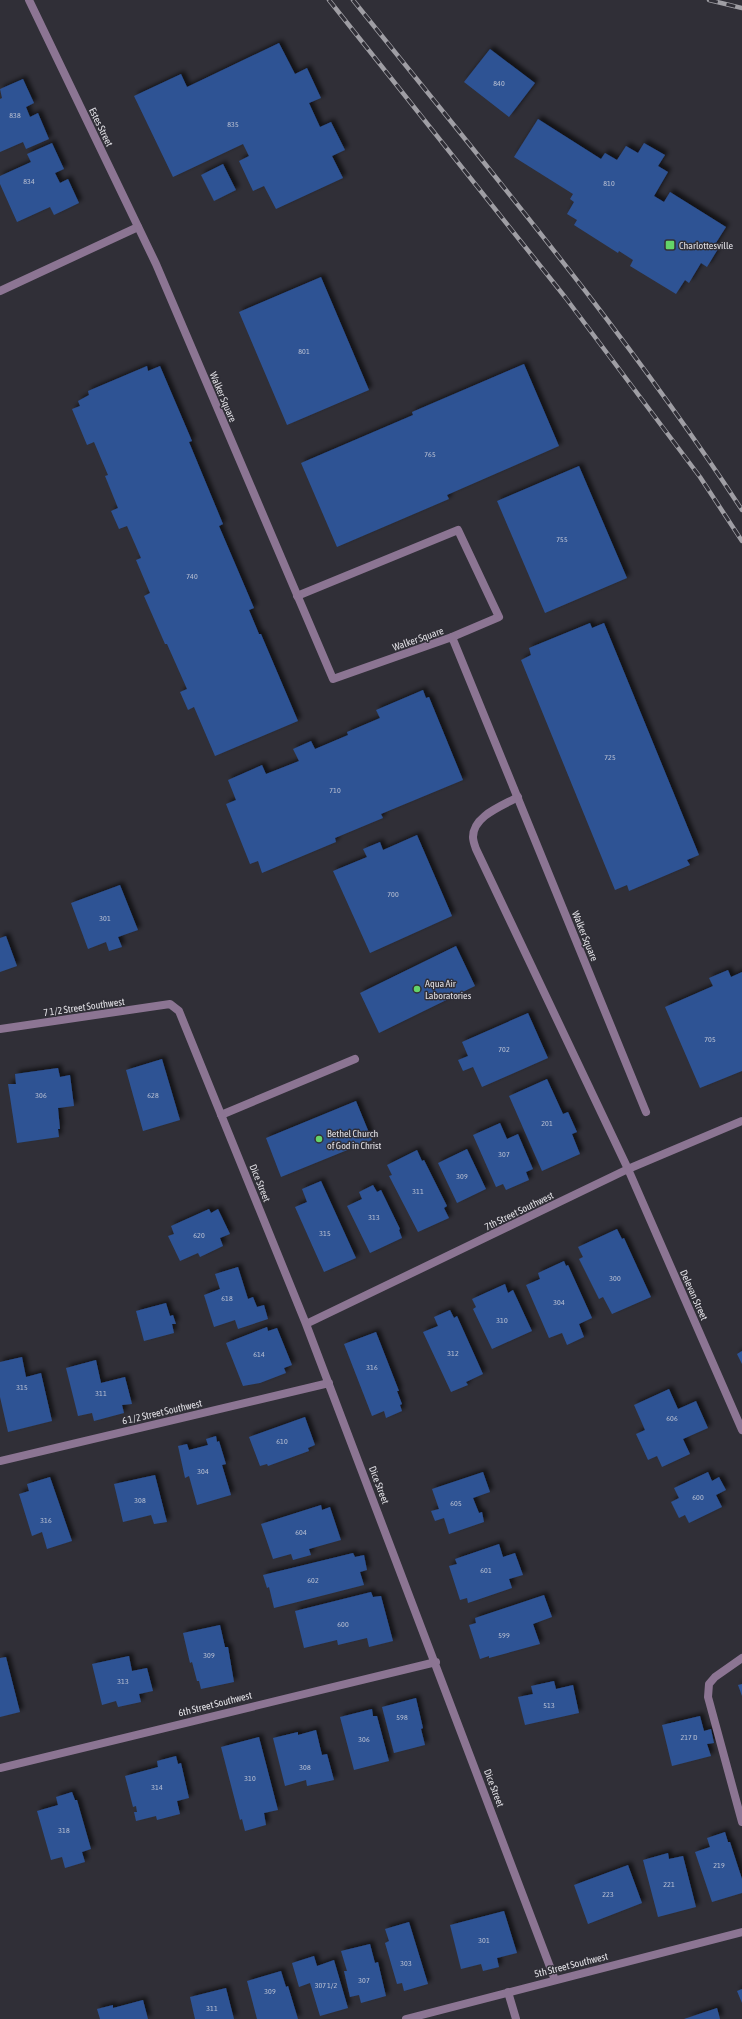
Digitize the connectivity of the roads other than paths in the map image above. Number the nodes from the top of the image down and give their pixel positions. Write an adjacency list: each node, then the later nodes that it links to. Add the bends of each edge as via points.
1 (29, 0): 2 (street, Estes Street)
2 (138, 227): 3 (street, Estes Street); 4 (street)
3 (156, 264): 5 (street, Walker Square)
4 (0, 291)
5 (297, 596): 6 (street, Walker Square, via 333,679); 6 (street, via 458,530 499,617)
6 (452, 637): 7 (street, Walker Square)
7 (518, 798): 11 (street, Walker Square); 14 (street, Delevan Street, via 488,813 479,822 473,837 476,849)
8 (170, 1004): 9 (street, 7 1/2 Street Southwest); 12 (street, Dice Street, via 179,1011)
9 (0, 1029)
10 (354, 1059): 12 (street)
11 (646, 1112)
12 (221, 1115): 15 (street, Dice Street)
13 (742, 1121): 14 (street, 7th Street Southwest)
14 (628, 1169): 15 (street, 7th Street Southwest); 17 (street, Delevan Street)
15 (306, 1324): 16 (street, Dice Street)
16 (329, 1382): 18 (street, 6 1/2 Street Southwest); 20 (street, Dice Street)
17 (742, 1430)
18 (0, 1461)
19 (742, 1658): 22 (street, via 715,1677 709,1684 708,1697)
20 (436, 1662): 21 (street, 6th Street Southwest); 24 (street, Dice Street)
21 (0, 1768)
22 (742, 1822)
23 (742, 1932): 24 (street, 5th Street Southwest)
24 (555, 1980): 25 (street, 5th Street Southwest)
25 (508, 1992): 26 (street, 5th Street Southwest); 27 (street)
26 (406, 2019)
27 (516, 2019)

